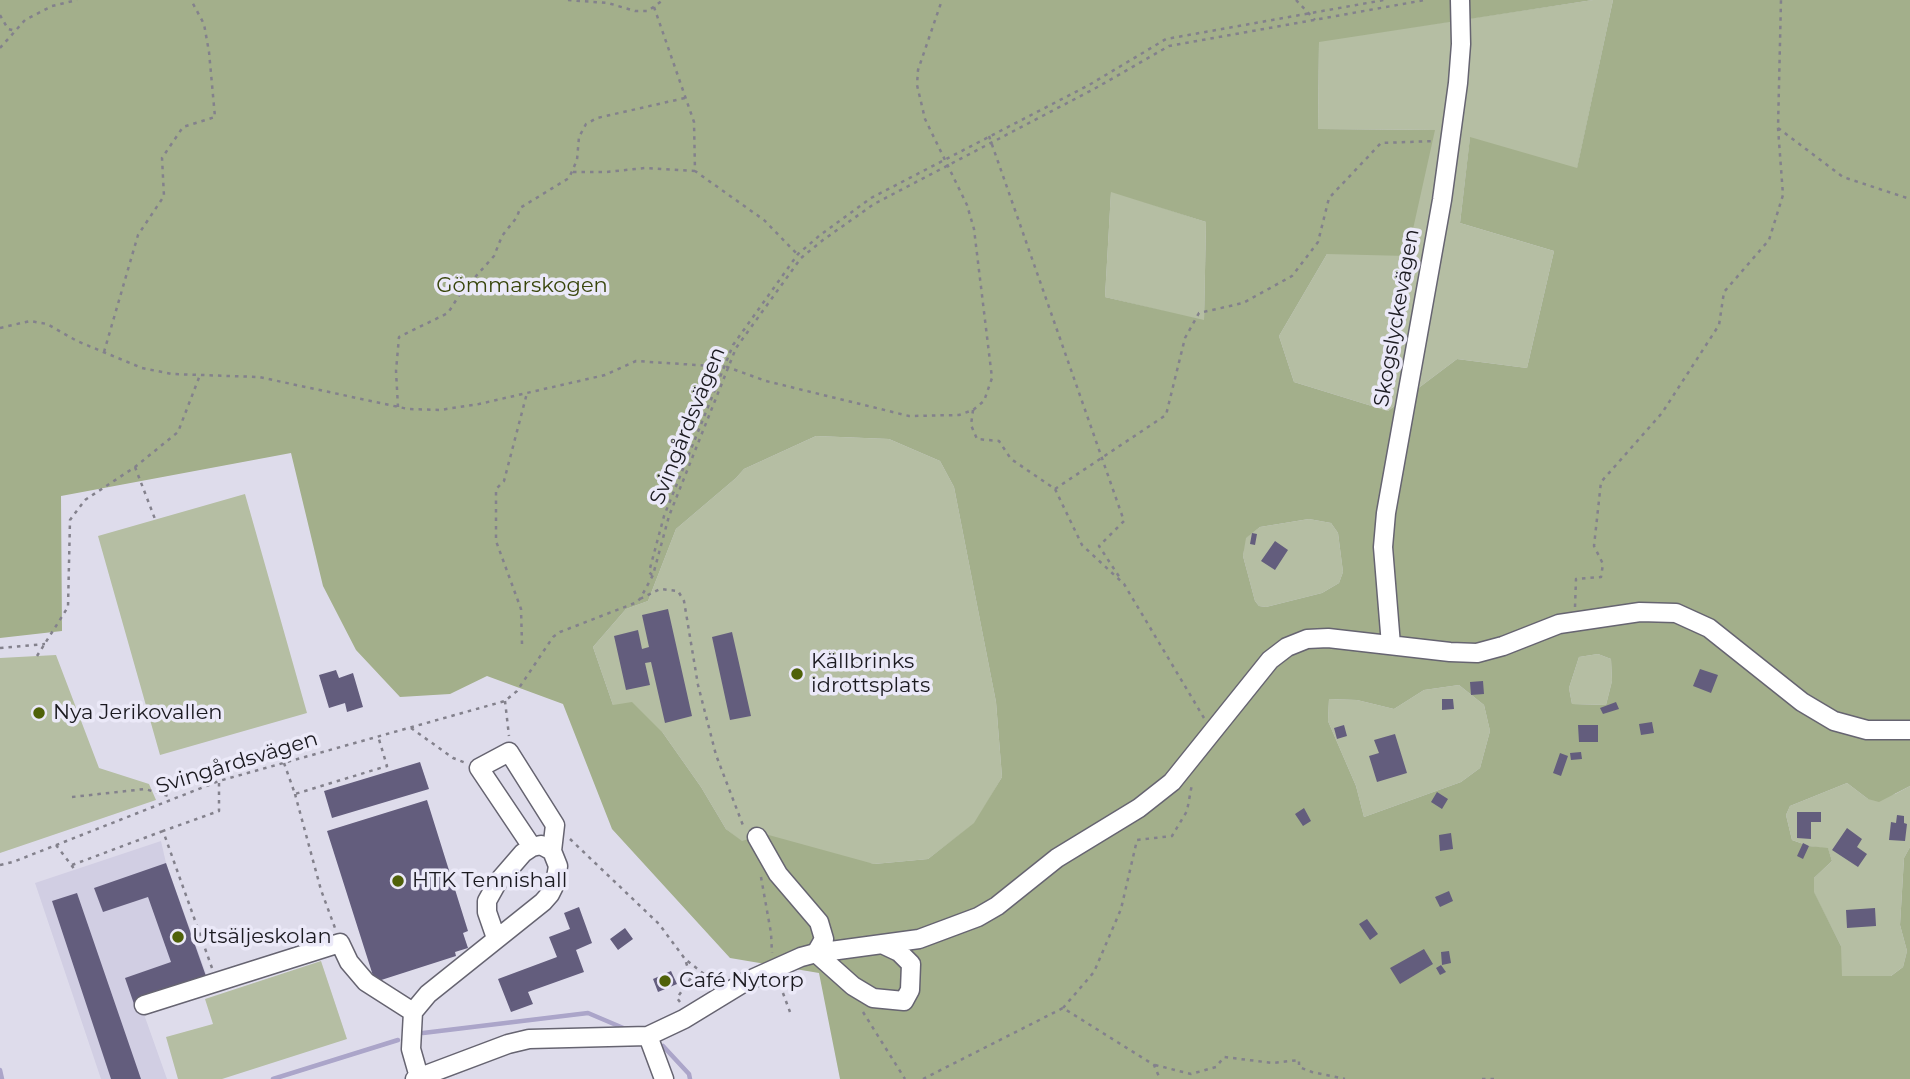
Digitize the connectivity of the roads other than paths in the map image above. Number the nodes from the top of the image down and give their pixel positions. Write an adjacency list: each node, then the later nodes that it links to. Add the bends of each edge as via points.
1 (1460, 0): 2 (street, Skogslyckevägen, via 1461,44 1442,200 1386,513 1383,547)
2 (1391, 645): 3 (street, via 1476,653 1559,624 1640,612 1676,613 1709,628 1833,721 1867,730); 8 (street, via 1328,638 1297,642 1264,666 1172,782 1139,808 1057,858 978,917 919,939)
3 (1910, 730)
4 (751, 833): 9 (street, via 819,922 824,939)
5 (532, 848): 6 (street, via 541,845); 6 (street, via 479,768 509,752 555,825); 7 (street, via 497,883 487,901)
6 (552, 851): 7 (street, via 558,866 550,894)
7 (496, 938): 11 (street)
8 (882, 944): 9 (street); 9 (street, via 911,964 910,990 904,1001 873,998)
9 (816, 953): 12 (street, via 771,970)
10 (144, 1005): 11 (street, via 340,943 366,982)
11 (412, 1012): 13 (street, via 411,1049)
12 (648, 1036): 13 (street, via 529,1039); 14 (street)
13 (417, 1078)
14 (664, 1079)

